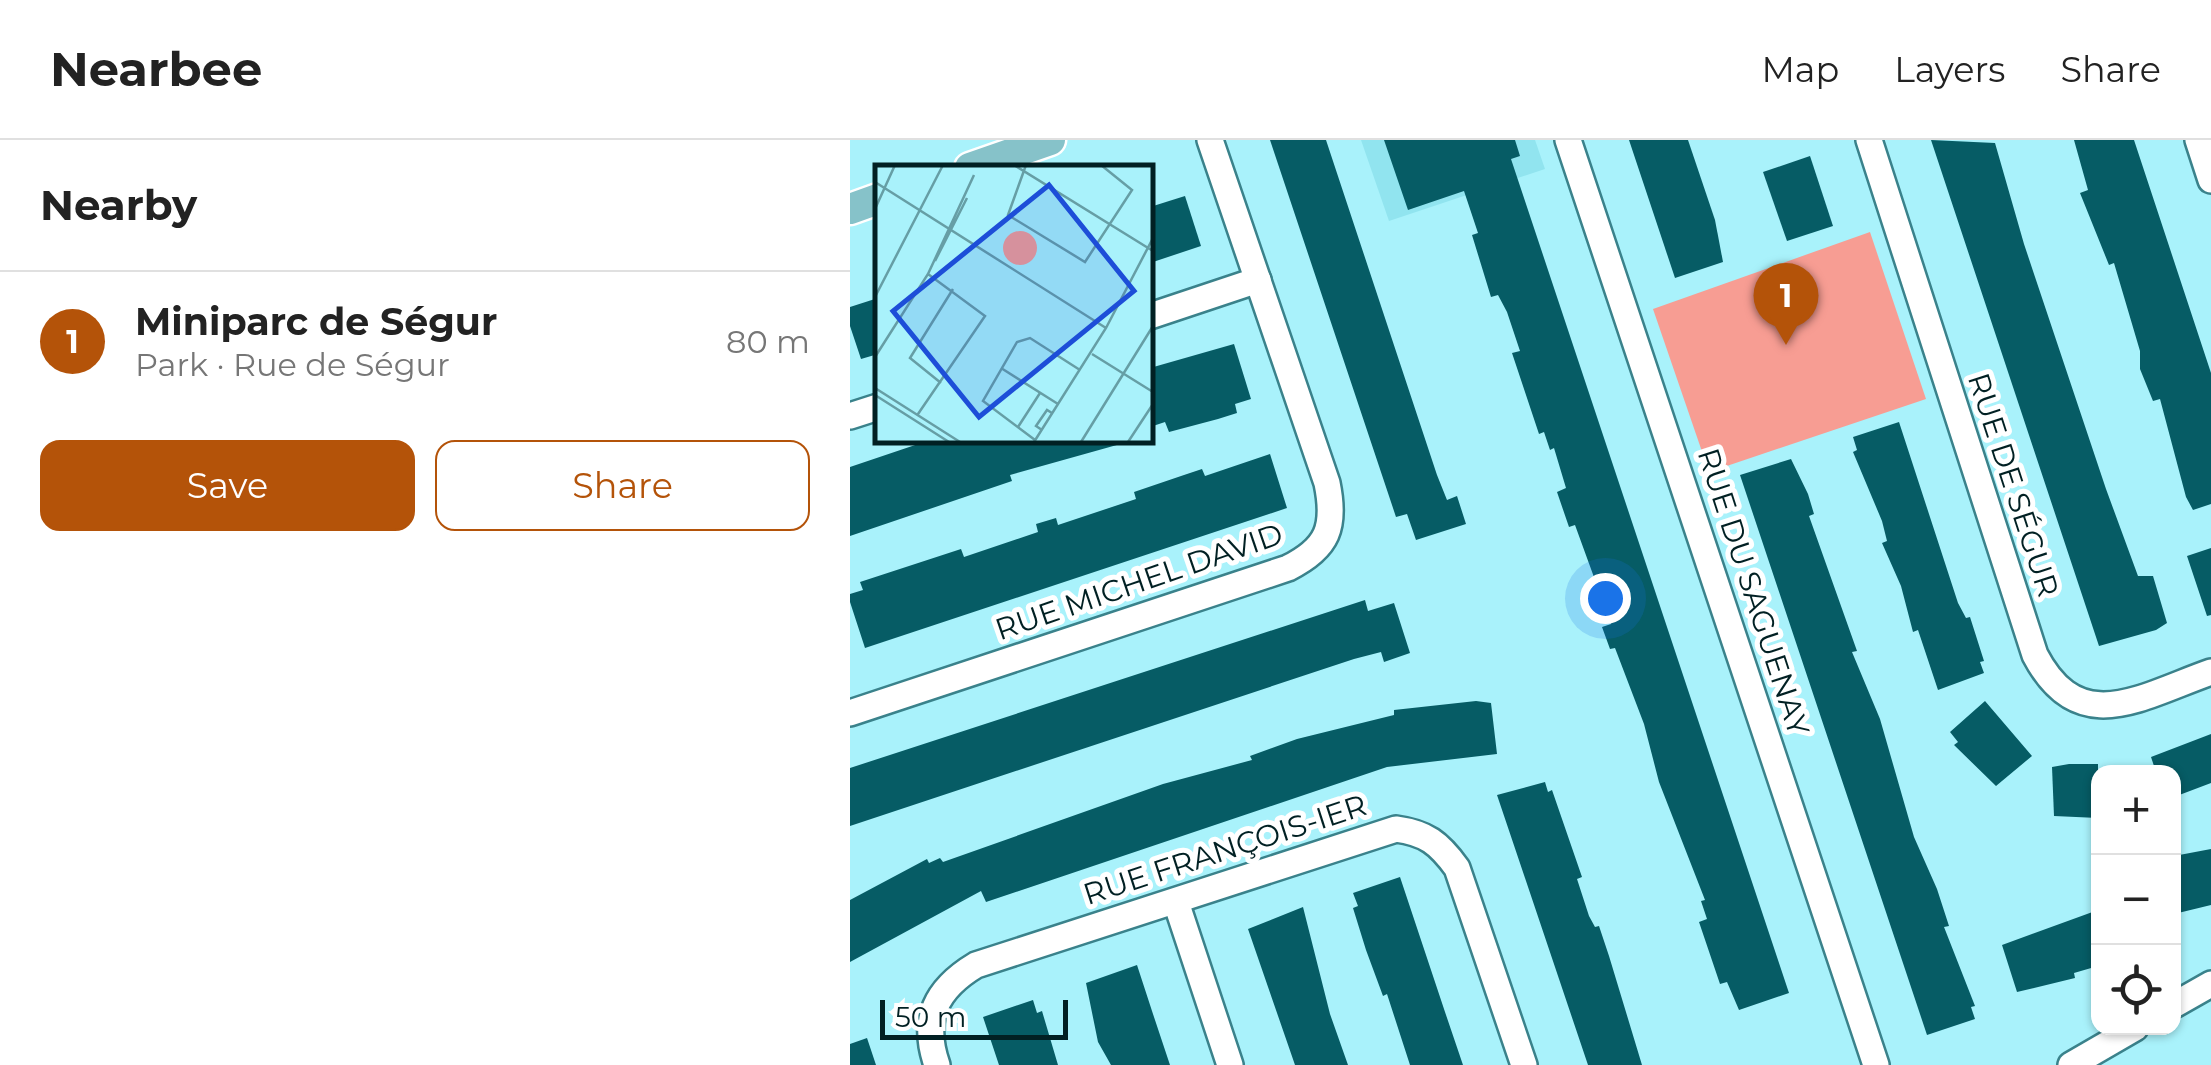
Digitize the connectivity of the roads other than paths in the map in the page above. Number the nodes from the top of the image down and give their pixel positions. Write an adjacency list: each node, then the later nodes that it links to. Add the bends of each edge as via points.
1 (1050, 140): 6 (main road)
2 (1210, 140): 10 (street, RUE MICHEL DAVID)
3 (1568, 140): 23 (street, RUE DU SAGUENAY)
4 (1869, 140): 14 (street, RUE DE SÉGUR, via 2048,680 2070,700 2101,706)
5 (2198, 140): 7 (street)
6 (979, 165)
7 (2211, 180)
8 (875, 200): 9 (main road)
9 (850, 209)
10 (1258, 280): 11 (street); 15 (street, RUE MICHEL DAVID, via 1330,498 1330,536 1314,555)
11 (1152, 315)
12 (875, 408): 13 (street)
13 (850, 416)
14 (2211, 672)
15 (850, 712)
16 (1176, 902): 20 (street, RUE FRANÇOIS-IER, via 976,965 952,979 936,999 929,1024); 21 (street); 22 (street, RUE FRANÇOIS-IER, via 1371,834 1420,832 1442,846 1457,868)
17 (2211, 984): 18 (street)
18 (2181, 1001)
19 (2123, 1035): 24 (street)
20 (936, 1065)
21 (1230, 1065)
22 (1524, 1065)
23 (1876, 1065)
24 (2071, 1065)

